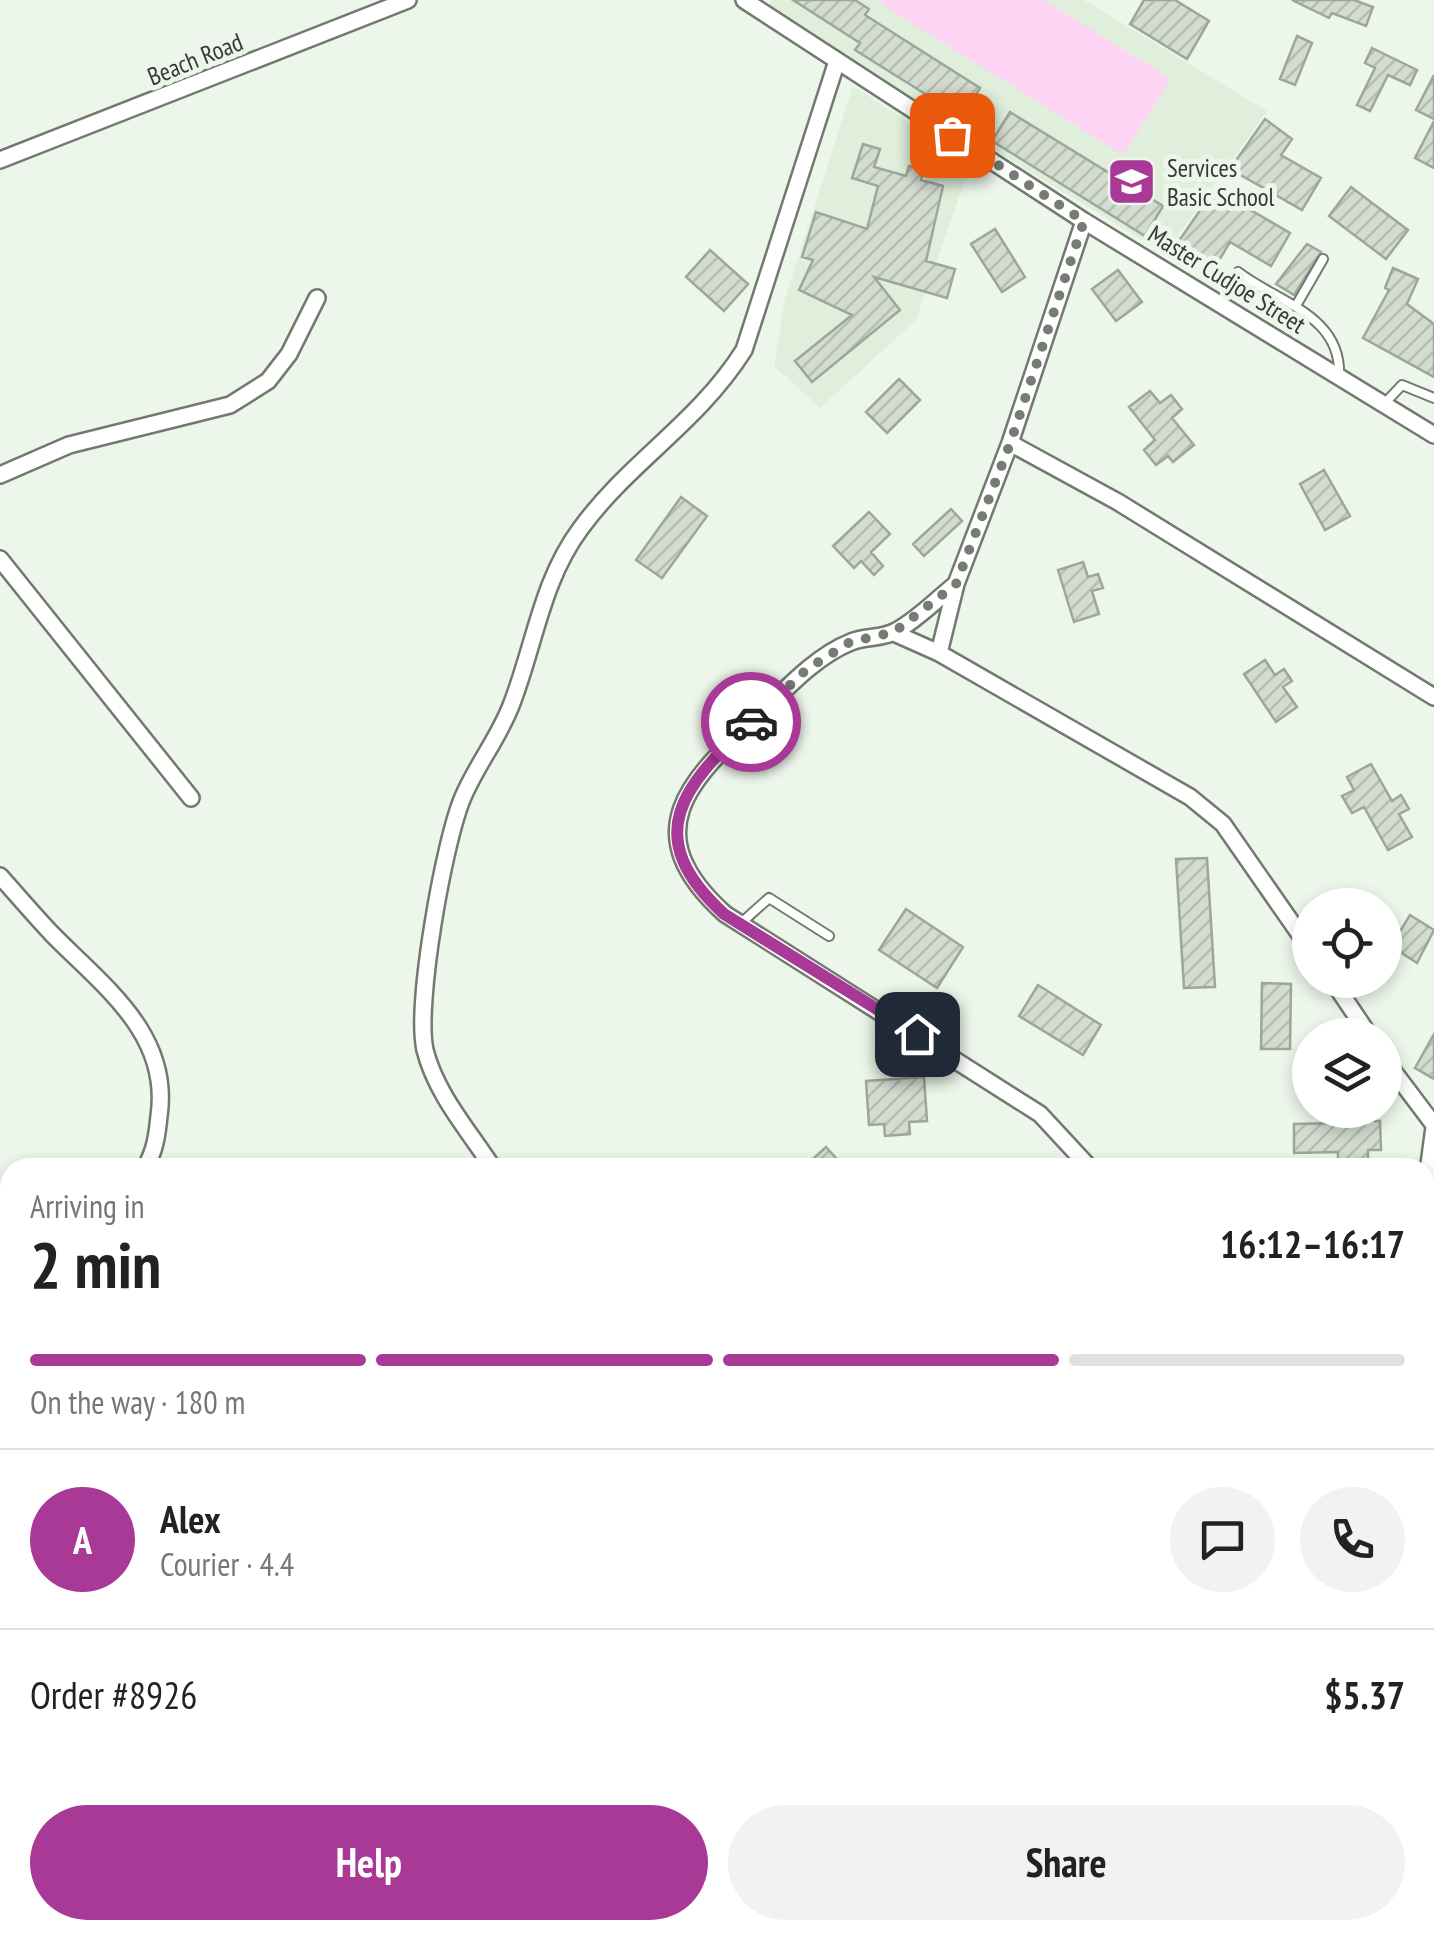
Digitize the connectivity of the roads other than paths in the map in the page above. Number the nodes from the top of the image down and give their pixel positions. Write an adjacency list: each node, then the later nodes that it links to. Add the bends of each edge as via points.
1 (406, 0): 4 (street, Beach Road)
2 (744, 0): 3 (street, Master Cudjoe Street)
3 (837, 60): 5 (street, Master Cudjoe Street); 29 (street, via 744,350 693,418 572,540 555,569 505,722 462,798 432,933 424,1047 437,1084)
4 (0, 160)
5 (1084, 221): 10 (street, Master Cudjoe Street); 14 (street)
6 (1323, 259): 9 (lane)
7 (1238, 272): 9 (lane, via 1268,295)
8 (317, 298): 15 (street, via 268,381 230,405 69,444)
9 (1296, 304): 10 (lane, via 1311,312 1336,348)
10 (1340, 378): 12 (street, Master Cudjoe Street)
11 (1434, 398): 12 (lane, via 1402,385)
12 (1384, 404): 13 (street, Master Cudjoe Street)
13 (1434, 435)
14 (1010, 444): 17 (street); 20 (street, via 1118,502)
15 (0, 475)
16 (0, 559): 21 (street)
17 (956, 584): 18 (street); 19 (street)
18 (894, 632): 19 (street); 24 (street, via 850,642 806,670 694,778 679,816 679,852 698,889)
19 (939, 653): 23 (street, via 1190,797 1224,824)
20 (1434, 696)
21 (191, 798)
22 (0, 876): 28 (street, via 107,984 152,1044 162,1096)
23 (1292, 922)
24 (740, 924): 25 (lane, via 769,898); 30 (street, via 1040,1114)
25 (829, 936)
26 (1402, 1083): 27 (street)
27 (1434, 1126): 31 (street)
28 (151, 1158)
29 (487, 1158)
30 (1081, 1158)
31 (1430, 1158)

